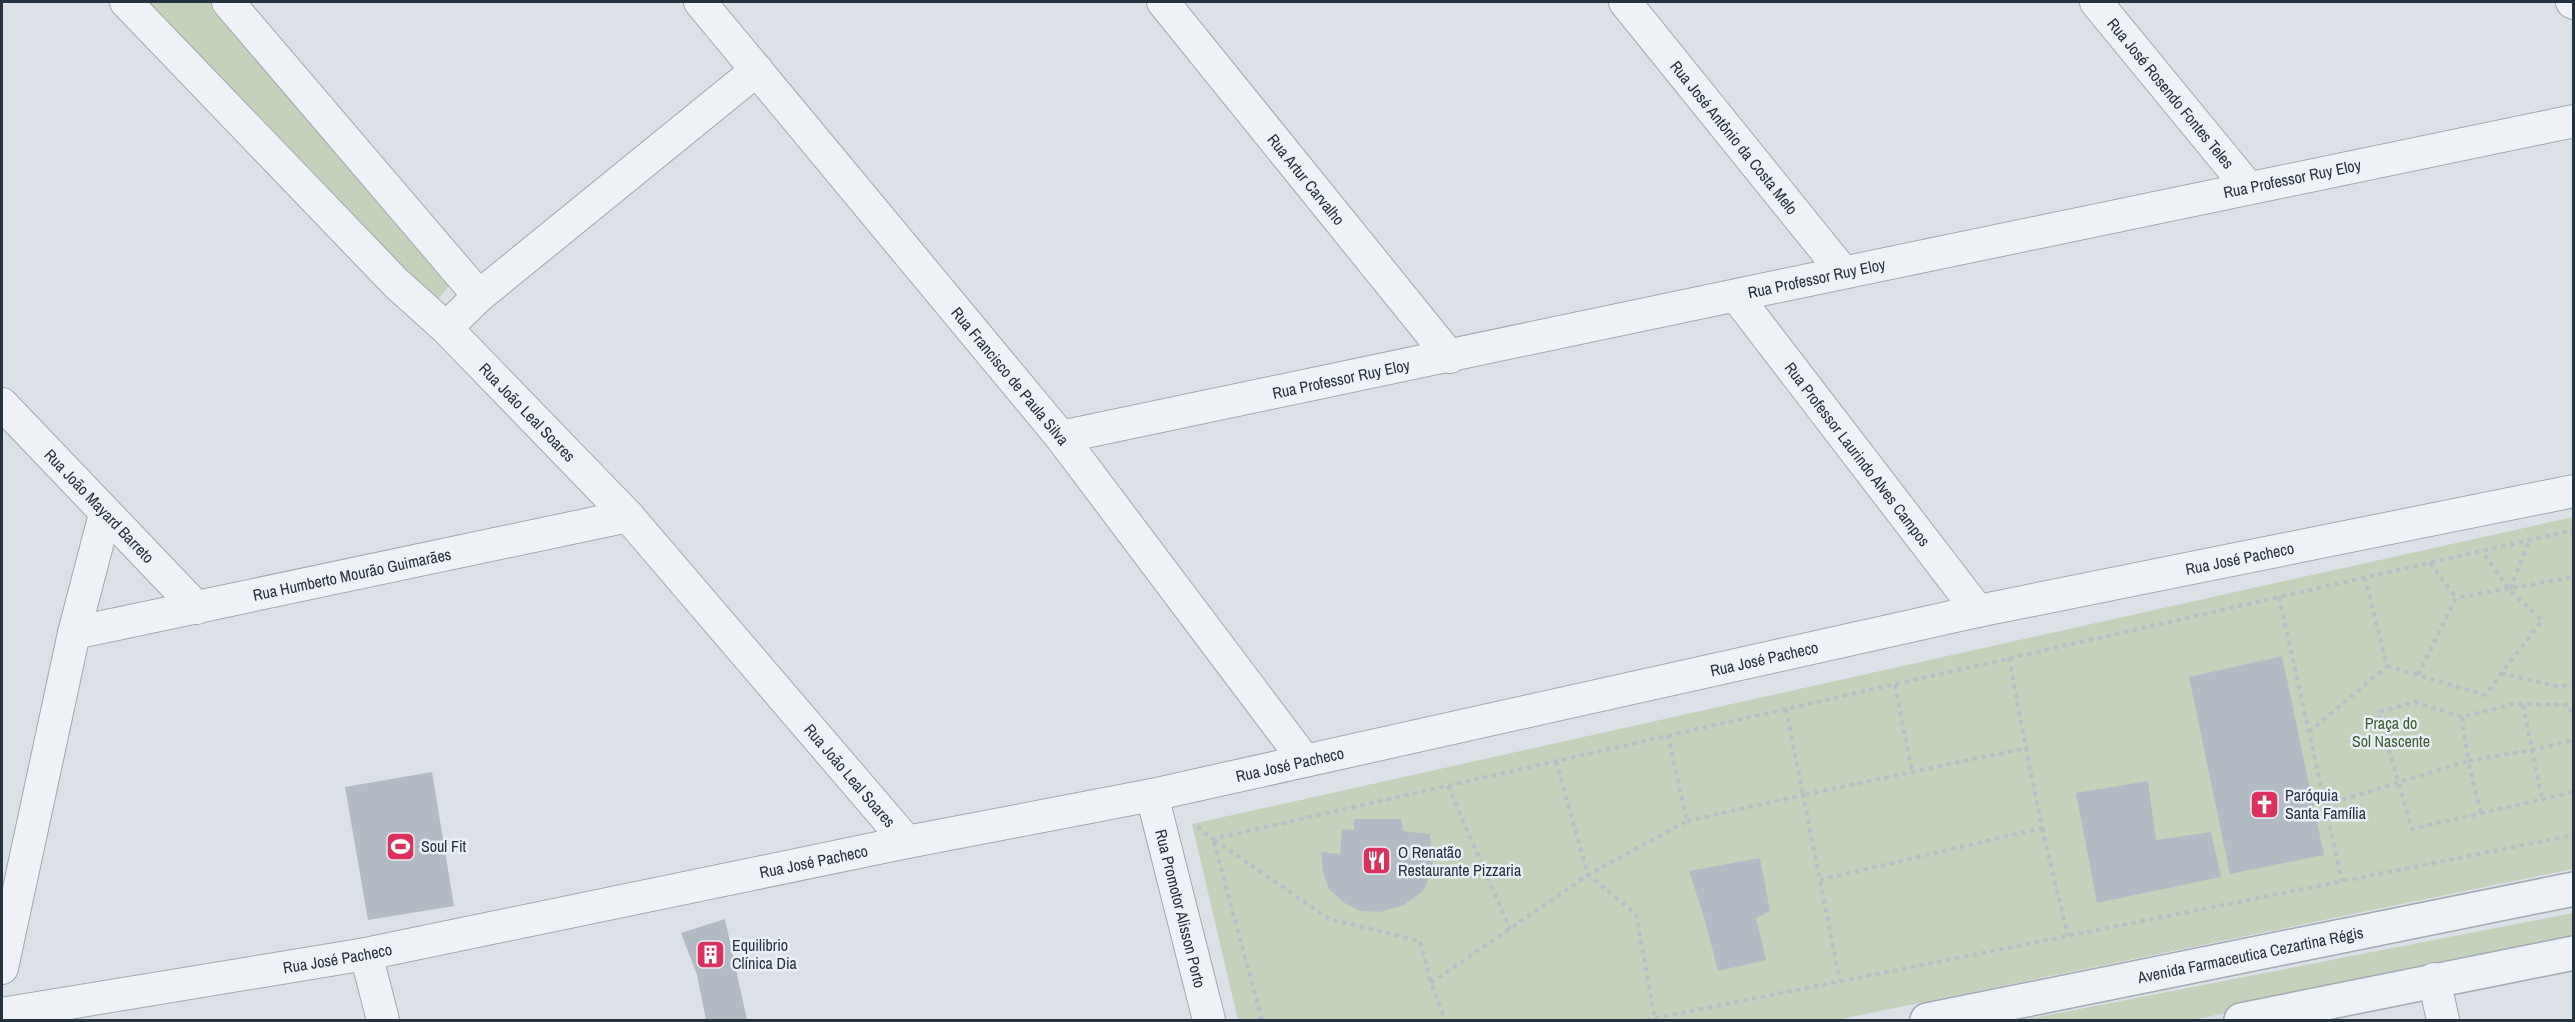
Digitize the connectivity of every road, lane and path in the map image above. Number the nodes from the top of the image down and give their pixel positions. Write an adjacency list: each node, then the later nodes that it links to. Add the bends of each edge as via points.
1 (126, 2): 13 (street, Rua João Leal Soares, via 396,283)
2 (228, 2): 11 (street)
3 (700, 2): 7 (street, Rua Francisco de Paula Silva)
4 (1163, 2): 14 (street, Rua Artur Carvalho)
5 (1625, 2): 10 (street, Rua José Antônio da Costa Melo)
6 (2096, 2): 9 (street, Rua José Rosendo Fontes Teles)
7 (757, 70): 11 (street); 16 (street, Rua Francisco de Paula Silva)
8 (2574, 121): 9 (street, Rua Professor Ruy Eloy)
9 (2247, 186): 10 (street, Rua Professor Ruy Eloy)
10 (1843, 272): 12 (street, Rua Professor Ruy Eloy)
11 (479, 296): 13 (street)
12 (1737, 297): 14 (street, Rua Professor Ruy Eloy); 31 (street, Rua Professor Laurindo Alves Campos)
13 (446, 328): 19 (street, Rua João Leal Soares)
14 (1450, 357): 16 (street, Rua Professor Ruy Eloy)
15 (2, 404): 18 (street, Rua João Mayard Barreto)
16 (1061, 437): 48 (street, Rua Francisco de Paula Silva)
17 (2574, 491): 31 (street, Rua José Pacheco)
18 (105, 514): 30 (street, Rua João Mayard Barreto); 32 (street)
19 (628, 516): 30 (street, Rua Humberto Mourão Guimarães); 64 (street, Rua João Leal Soares)
20 (2573, 530): 21 (path); 22 (path)
21 (2529, 540): 23 (path); 27 (path)
22 (2574, 540)
23 (2482, 551): 24 (path); 27 (path)
24 (2430, 563): 26 (path); 29 (path)
25 (2574, 577): 27 (path)
26 (2364, 578): 28 (path); 34 (path)
27 (2509, 590): 29 (path); 35 (path, via 2542,620)
28 (2279, 597): 33 (path); 43 (path)
29 (2456, 598): 36 (path)
30 (197, 608): 32 (street, Rua Humberto Mourão Guimarães)
31 (1978, 611): 48 (street, Rua José Pacheco)
32 (74, 633): 73 (street)
33 (2009, 658): 38 (path); 46 (path)
34 (2387, 666): 36 (path); 43 (path)
35 (2501, 674): 36 (path, via 2485,694); 37 (path, via 2559,687)
36 (2418, 675)
37 (2574, 683)
38 (1895, 684): 40 (path); 51 (path)
39 (2523, 705): 41 (path); 42 (path, via 2570,705); 47 (path)
40 (1786, 709): 44 (path); 56 (path)
41 (2462, 717): 50 (path); 52 (path, via 2415,702 2378,712)
42 (2574, 721)
43 (2309, 732): 58 (path)
44 (1668, 736): 49 (path); 60 (path)
45 (2574, 740): 47 (path)
46 (2026, 748): 51 (path); 61 (path)
47 (2532, 750): 50 (path); 57 (path)
48 (1305, 761): 55 (street, Rua José Pacheco)
49 (1556, 761): 53 (path); 65 (path)
50 (2468, 761): 52 (path); 59 (path)
51 (1912, 772): 56 (path)
52 (2400, 781): 58 (path); 59 (path, via 2412,829)
53 (1448, 786): 63 (path); 69 (path)
54 (2574, 792): 57 (path)
55 (1152, 795): 64 (street, Rua José Pacheco); 80 (street, Rua Promotor Alisson Porto)
56 (1803, 795): 60 (path); 66 (path)
57 (2542, 799): 59 (path)
58 (2325, 805): 67 (path)
59 (2481, 813)
60 (1687, 821): 65 (path)
61 (2042, 828): 66 (path); 70 (path)
62 (2574, 835): 67 (path)
63 (1213, 839): 76 (path, via 1329,919 1420,941); 81 (path)
64 (908, 842): 72 (street, Rua José Pacheco)
65 (1588, 875): 69 (path); 78 (path, via 1636,914)
66 (1820, 879): 75 (path)
67 (2342, 881): 70 (path)
68 (2574, 889): 84 (street, Avenida Farmaceutica Cezartina Régis)
69 (1510, 929): 76 (path)
70 (2068, 936): 75 (path)
71 (2574, 952): 74 (street)
72 (366, 954): 77 (street, Rua José Pacheco); 79 (street)
73 (2, 968)
74 (2434, 979): 85 (street); 86 (street)
75 (1840, 981): 78 (path)
76 (1431, 983): 82 (path)
77 (2, 1014)
78 (1655, 1019): 83 (path)
79 (383, 1020)
80 (1209, 1020)
81 (1262, 1020)
82 (1445, 1020)
83 (1646, 1020)
84 (1927, 1020)
85 (2241, 1020)
86 (2443, 1020)

